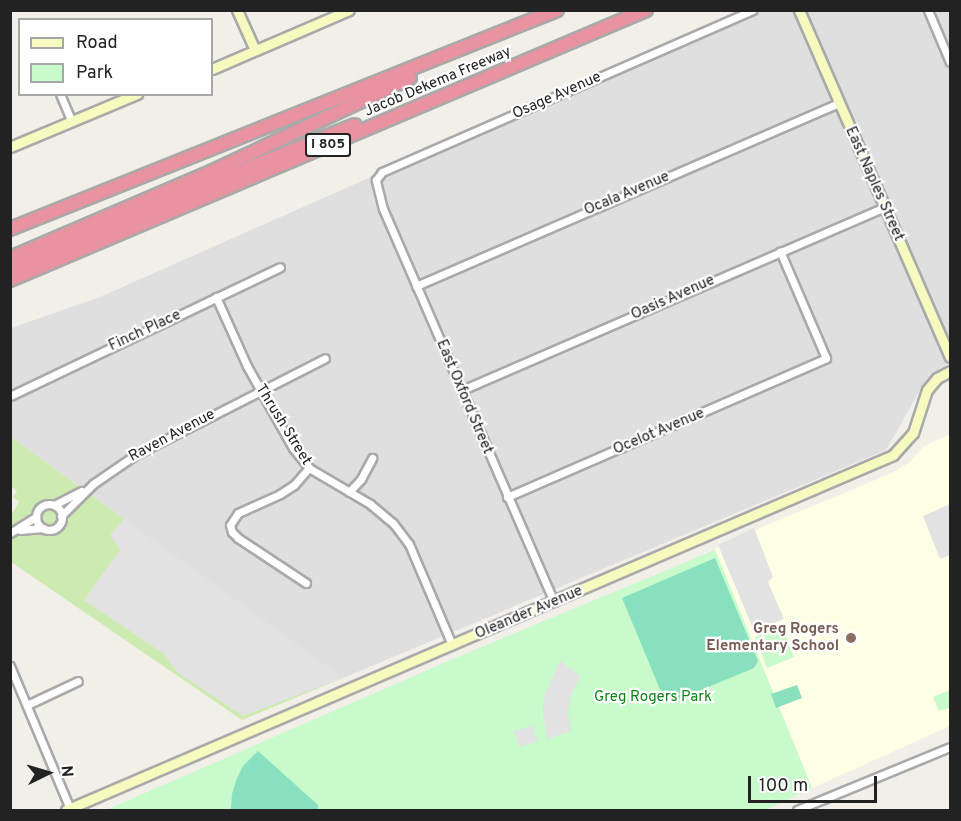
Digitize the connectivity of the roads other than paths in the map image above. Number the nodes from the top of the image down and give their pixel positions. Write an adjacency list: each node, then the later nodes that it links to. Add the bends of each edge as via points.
1 (237, 10): 10 (street)
2 (349, 10): 10 (street)
3 (557, 10): 9 (highway, Jacob Dekema Freeway / I 805)
4 (640, 10): 24 (highway, via 212,183)
5 (646, 10): 25 (highway, Jacob Dekema Freeway / I 805)
6 (752, 10): 18 (street, Osage Avenue, via 382,172 376,180)
7 (800, 10): 15 (street, East Naples Street)
8 (928, 10): 11 (street)
9 (514, 29): 20 (highway, Jacob Dekema Freeway / I 805); 22 (highway, via 211,172)
10 (255, 50): 12 (street)
11 (951, 62)
12 (213, 69)
13 (61, 96): 16 (street)
14 (132, 96): 16 (street)
15 (838, 103): 19 (street, East Naples Street); 26 (street, Ocala Avenue)
16 (72, 122): 17 (street)
17 (10, 147)
18 (378, 191): 26 (street, East Oxford Street)
19 (885, 207): 21 (street, Oasis Avenue); 28 (street, East Naples Street)
20 (10, 229)
21 (780, 251): 32 (street, Oasis Avenue); 38 (street, Ocelot Avenue, via 826,358)
22 (10, 258)
23 (280, 267): 27 (street, Finch Place)
24 (10, 270)
25 (10, 280)
26 (416, 286): 32 (street, East Oxford Street)
27 (216, 297): 31 (street, Thrush Street); 33 (street, Finch Place)
28 (951, 357)
29 (325, 358): 31 (street, Raven Avenue)
30 (951, 371): 45 (street, Oleander Avenue, via 937,378 927,390 913,433 893,455)
31 (261, 390): 35 (street, Thrush Street, via 293,448); 36 (street, Raven Avenue, via 135,455)
32 (462, 390): 38 (street, East Oxford Street)
33 (10, 396)
34 (372, 458): 37 (street)
35 (309, 468): 37 (street, Thrush Street); 44 (street, via 280,494 238,513 231,525 238,538)
36 (87, 488): 39 (street, Raven Avenue); 40 (street, Raven Avenue)
37 (349, 492): 46 (street, Thrush Street, via 393,523 410,544)
38 (507, 497): 45 (street, East Oxford Street)
39 (54, 505): 40 (street); 41 (street, via 40,507)
40 (62, 516): 42 (street, via 56,527)
41 (36, 517): 42 (street); 43 (street)
42 (43, 528): 43 (street)
43 (14, 532)
44 (306, 583)
45 (554, 602): 46 (street, Oleander Avenue)
46 (452, 645): 51 (street, Oleander Avenue)
47 (10, 666): 49 (street)
48 (78, 681): 49 (street)
49 (27, 705): 51 (street)
50 (951, 747): 52 (street)
51 (68, 810)
52 (797, 810)

